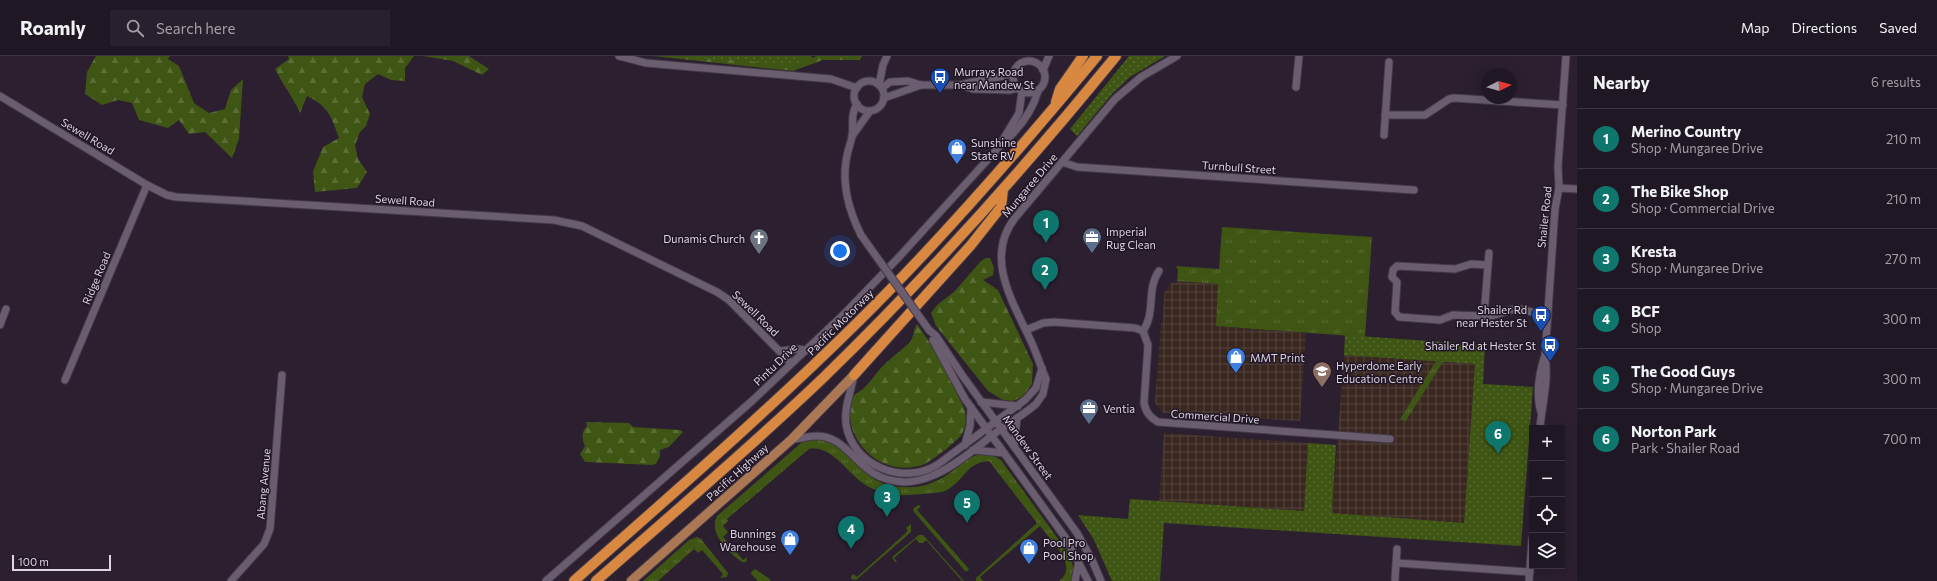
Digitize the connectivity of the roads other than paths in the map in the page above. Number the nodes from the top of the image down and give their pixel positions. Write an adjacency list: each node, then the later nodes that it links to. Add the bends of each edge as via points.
1 (619, 56): 17 (street, via 646,63 831,79)
2 (887, 56): 16 (street)
3 (1049, 56): 12 (street)
4 (1083, 56): 25 (highway, via 1060,89)
5 (1097, 56): 25 (highway, Pacific Motorway)
6 (1116, 56): 35 (highway)
7 (1177, 56): 31 (street, Mungaree Drive, via 1141,78 1115,100)
8 (1298, 56): 18 (street)
9 (1566, 56): 24 (street, Shailer Road)
10 (1030, 59): 12 (street); 13 (street, via 1020,65)
11 (1389, 62): 27 (street)
12 (1043, 70): 20 (street, via 1045,79)
13 (1015, 72): 15 (street, via 999,78); 19 (street, via 1014,81)
14 (921, 85): 15 (street); 16 (street, via 898,81); 22 (street)
15 (961, 85): 19 (street, via 974,89)
16 (880, 86): 17 (street, via 870,81); 22 (street)
17 (857, 88): 23 (street)
18 (1296, 88)
19 (1020, 90): 20 (street, via 1030,93); 30 (street, Pintu Drive, via 1019,113)
20 (1038, 91): 30 (street, Pintu Drive, via 1035,102 1023,122)
21 (0, 96): 32 (street, Sewell Road)
22 (884, 98): 26 (street, via 878,109)
23 (857, 104): 26 (street, via 865,111); 29 (street, Mandew Street, via 853,110)
24 (1562, 105): 27 (street, via 1454,98 1424,115); 33 (street, Shailer Road)
25 (1056, 106): 77 (highway, Pacific Motorway, via 979,195 858,322 775,402)
26 (870, 111): 29 (street, Mandew Street)
27 (1385, 115): 28 (street)
28 (1384, 134)
29 (852, 136): 44 (street, Mandew Street, bridge, via 846,162 846,189 850,210 861,235)
30 (1001, 145): 47 (street, Pintu Drive, via 873,285)
31 (1062, 162): 36 (street, Turnbull Street, via 1077,167); 45 (street, Mungaree Drive, via 1013,221 1002,247 1002,276)
32 (147, 185): 48 (street, Sewell Road, via 176,197 570,223 582,226 720,294); 53 (street, Ridge Road)
33 (1559, 188): 34 (street); 42 (street, Shailer Road, via 1555,209)
34 (1577, 189)
35 (1003, 190): 52 (highway, via 1001,207); 78 (highway, via 928,272 822,379)
36 (1414, 190)
37 (1489, 253): 38 (street)
38 (1487, 265): 41 (street); 41 (street, via 1471,264 1455,270 1397,266 1392,277 1397,282 1395,312 1399,317 1440,320 1453,315)
39 (1159, 271): 46 (street, via 1153,279 1150,316)
40 (6, 309): 43 (street)
41 (1484, 316): 42 (street, via 1493,317 1517,309)
42 (1548, 316): 59 (street, Shailer Road, via 1546,388)
43 (0, 325)
44 (929, 330): 54 (street, Mandew Street, via 936,336); 56 (street, Mandew Street)
45 (1026, 330): 46 (street, via 1043,323 1054,322 1135,328); 50 (street, Mungaree Drive)
46 (1143, 332): 64 (street, Commercial Drive, via 1148,345 1145,410 1158,422)
47 (806, 350): 48 (street); 49 (street, Pintu Drive)
48 (780, 351): 49 (street, Sewell Road)
49 (791, 363): 76 (street, Pintu Drive, via 752,401)
50 (1042, 368): 55 (street, via 1034,391); 57 (street, Mungaree Drive, via 1047,382 1043,394 1036,404)
51 (282, 375): 75 (street, Abang Avenue, via 270,529 264,544)
52 (854, 375): 63 (main road, Pacific Highway); 65 (street, via 846,406 847,428 856,448 873,464 899,473 920,472 934,467)
53 (65, 380)
54 (981, 402): 55 (street); 58 (street, Mandew Street)
55 (1018, 406): 58 (street)
56 (971, 407): 60 (street, Mandew Street); 65 (street)
57 (1016, 418): 61 (street, Mungaree Drive); 66 (street)
58 (996, 422): 60 (street); 61 (street, Mandew Street)
59 (1540, 425)
60 (987, 429): 62 (street, Mandew Street); 65 (street)
61 (1001, 429): 62 (street, Mungaree Drive); 66 (street, Mandew Street)
62 (992, 436): 67 (street, Mungaree Drive); 68 (street, Mandew Street)
63 (792, 439): 67 (street, Mungaree Drive, via 826,437 843,446 873,473 891,480 907,482 935,476); 79 (main road, Pacific Highway)
64 (1390, 439)
65 (965, 445)
66 (1014, 446): 82 (street, Mandew Street, via 1077,534)
67 (973, 450): 68 (street)
68 (1004, 453): 70 (street, Mandew Street)
69 (1397, 549): 71 (street)
70 (1079, 560): 80 (street); 81 (street, Mandew Street)
71 (1396, 563): 73 (street); 74 (street)
72 (1530, 569): 73 (street)
73 (1530, 572): 83 (street)
74 (1396, 579)
75 (231, 581)
76 (546, 581)
77 (574, 581)
78 (596, 581)
79 (631, 581)
80 (1075, 581)
81 (1088, 581)
82 (1101, 581)
83 (1529, 581)

